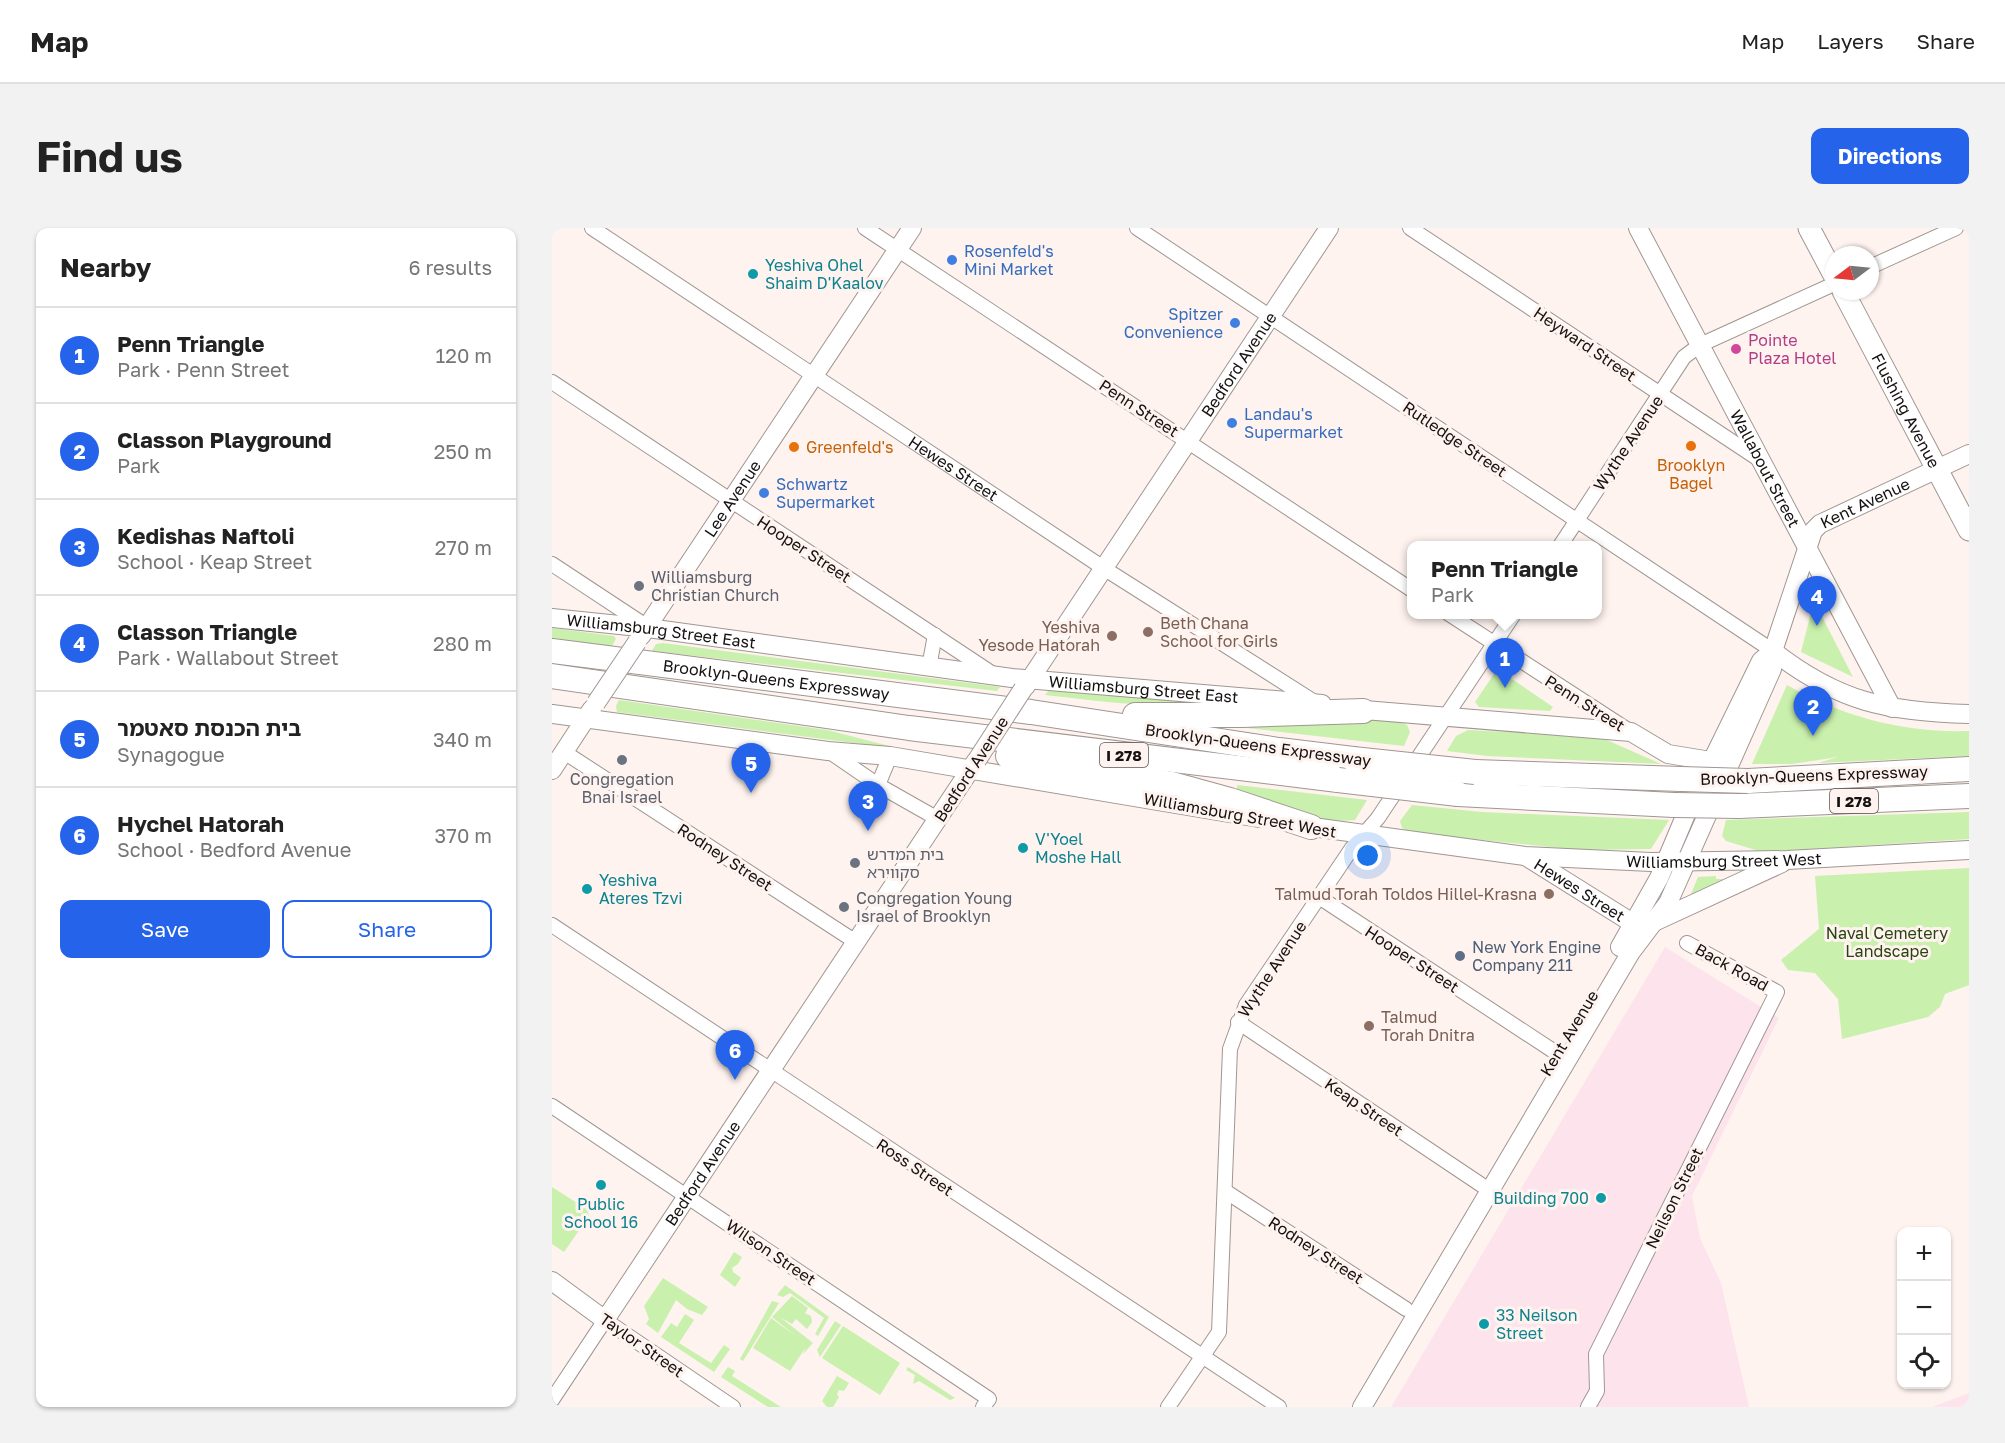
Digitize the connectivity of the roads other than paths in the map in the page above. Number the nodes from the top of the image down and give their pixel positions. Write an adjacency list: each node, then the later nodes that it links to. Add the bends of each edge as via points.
1 (592, 228): 17 (street, Hewes Street)
2 (865, 228): 10 (street, Penn Street)
3 (912, 228): 10 (main road, Lee Avenue)
4 (1137, 228): 15 (street, Rutledge Street)
5 (1329, 228): 15 (main road, Bedford Avenue)
6 (1410, 228): 19 (street, Heyward Street)
7 (1638, 228): 16 (main road, Wallabout Street)
8 (1809, 228): 11 (main road)
9 (1956, 228): 12 (street)
10 (898, 250): 17 (main road, Lee Avenue); 20 (street, Penn Street)
11 (1825, 258)
12 (1879, 263)
13 (1825, 288): 16 (street, Wythe Avenue)
14 (1848, 300): 23 (main road, Flushing Avenue)
15 (1272, 318): 20 (main road, Bedford Avenue); 25 (street, Rutledge Street)
16 (1700, 345): 19 (street, Wythe Avenue, via 1684,357); 22 (main road, Wallabout Street)
17 (814, 375): 24 (main road, Lee Avenue); 30 (street, Hewes Street)
18 (552, 382): 24 (street, Hooper Street)
19 (1660, 394): 22 (street, Heyward Street); 25 (street, Wythe Avenue)
20 (1190, 441): 30 (main road, Bedford Avenue); 31 (street, Penn Street)
21 (1969, 454): 23 (main road, Kent Avenue)
22 (1760, 460): 28 (main road, Wallabout Street)
23 (1937, 469): 26 (main road, Flushing Avenue); 28 (main road, Kent Avenue, via 1820,525 1813,531)
24 (731, 501): 37 (main road, Lee Avenue); 38 (street, Hooper Street)
25 (1576, 520): 27 (street, Wythe Avenue); 41 (street, Rutledge Street)
26 (1969, 530)
27 (1563, 541)
28 (1808, 550): 41 (main road, Kent Avenue); 47 (main road, Wallabout Street)
29 (552, 564): 32 (street)
30 (1105, 569): 45 (main road, Bedford Avenue); 46 (street, Hewes Street)
31 (1407, 587)
32 (601, 597): 36 (street); 37 (street)
33 (552, 618): 36 (main road, Williamsburg Street East)
34 (1455, 619): 39 (street, Penn Street)
35 (1511, 619): 39 (street, Wythe Avenue)
36 (592, 623): 37 (main road, Williamsburg Street East)
37 (642, 635): 42 (main road, Williamsburg Street East); 48 (main road, Lee Avenue, bridge)
38 (935, 635): 42 (street); 43 (street, Hooper Street)
39 (1494, 645): 53 (street, Wythe Avenue); 55 (street, Penn Street)
40 (552, 651): 50 (highway, Brooklyn-Queens Expressway / I 278)
41 (1773, 651): 47 (main road, via 1836,692); 59 (main road, Kent Avenue, via 1761,661)
42 (929, 667): 43 (main road, Williamsburg Street East)
43 (995, 675): 45 (main road, Williamsburg Street East)
44 (552, 676): 54 (highway, Brooklyn-Queens Expressway / I 278)
45 (1027, 684): 46 (main road, Williamsburg Street East); 60 (main road, Bedford Avenue, bridge)
46 (1316, 703): 49 (main road, Williamsburg Street East)
47 (1892, 708): 52 (main road)
48 (591, 711): 51 (main road, Williamsburg Street West); 56 (main road, Williamsburg Street West); 57 (main road, Lee Avenue)
49 (1363, 711): 50 (highway, via 1185,716); 53 (main road, Williamsburg Street East)
50 (1031, 712): 61 (highway, Brooklyn-Queens Expressway / I 278, bridge, via 1279,750 1475,771 1748,781)
51 (552, 714)
52 (1969, 714)
53 (1444, 716): 55 (main road, Williamsburg Street East); 67 (street, Wythe Avenue)
54 (909, 728): 64 (highway, Brooklyn-Queens Expressway / I 278, bridge, via 1458,794 1674,806); 66 (highway, via 926,742 1172,784)
55 (1631, 732): 59 (main road, Williamsburg Street East, via 1668,754)
56 (828, 751): 58 (main road, Williamsburg Street West); 63 (street)
57 (564, 752): 62 (main road, Lee Avenue); 76 (street, Rodney Street)
58 (890, 756): 60 (main road, Williamsburg Street West); 63 (street)
59 (1720, 763): 71 (main road, Kent Avenue); 72 (main road, Kent Avenue)
60 (973, 765): 65 (main road, Bedford Avenue); 66 (main road, Williamsburg Street West)
61 (1969, 769)
62 (552, 770)
63 (878, 785): 65 (street)
64 (1969, 796)
65 (938, 819): 76 (main road, Bedford Avenue)
66 (1311, 827): 67 (main road, Williamsburg Street West)
67 (1363, 835): 69 (main road, Williamsburg Street West); 73 (street, Wythe Avenue)
68 (1969, 850): 70 (main road, Williamsburg Street West)
69 (1525, 856): 71 (main road, Williamsburg Street West); 74 (main road, Hewes Street)
70 (1787, 860): 72 (main road, Williamsburg Street West); 74 (main road, via 1683,911)
71 (1666, 861): 72 (main road, Williamsburg Street West); 74 (main road, Kent Avenue)
72 (1685, 862): 74 (main road, Kent Avenue, via 1668,903)
73 (1318, 897): 79 (street, Wythe Avenue); 80 (street, Hooper Street)
74 (1643, 923): 80 (main road, Kent Avenue)
75 (552, 926): 81 (street, Ross Street)
76 (856, 942): 81 (main road, Bedford Avenue)
77 (1687, 943): 78 (street, Back Road)
78 (1777, 992): 97 (street, Neilson Street, via 1596,1354 1597,1390)
79 (1238, 1022): 83 (street, Keap Street); 84 (street, Wythe Avenue, via 1230,1049)
80 (1561, 1057): 83 (main road, Kent Avenue)
81 (771, 1071): 85 (main road, Bedford Avenue); 89 (street, Ross Street)
82 (552, 1106): 85 (street, Wilson Street)
83 (1485, 1187): 87 (main road, Kent Avenue); 96 (main road, Kent Avenue)
84 (1225, 1191): 87 (street, Rodney Street); 89 (street, Wythe Avenue, via 1219,1332)
85 (687, 1196): 88 (main road, Bedford Avenue); 91 (street, Wilson Street)
86 (552, 1281): 88 (main road, Taylor Street)
87 (1406, 1309): 95 (main road, Kent Avenue)
88 (605, 1320): 90 (street, Bedford Avenue); 92 (street, Taylor Street)
89 (1203, 1357): 93 (street, Wythe Avenue); 94 (street, Ross Street)
90 (552, 1400)
91 (986, 1403)
92 (733, 1407)
93 (1168, 1407)
94 (1279, 1407)
95 (1348, 1407)
96 (1362, 1407)
97 (1588, 1407)

